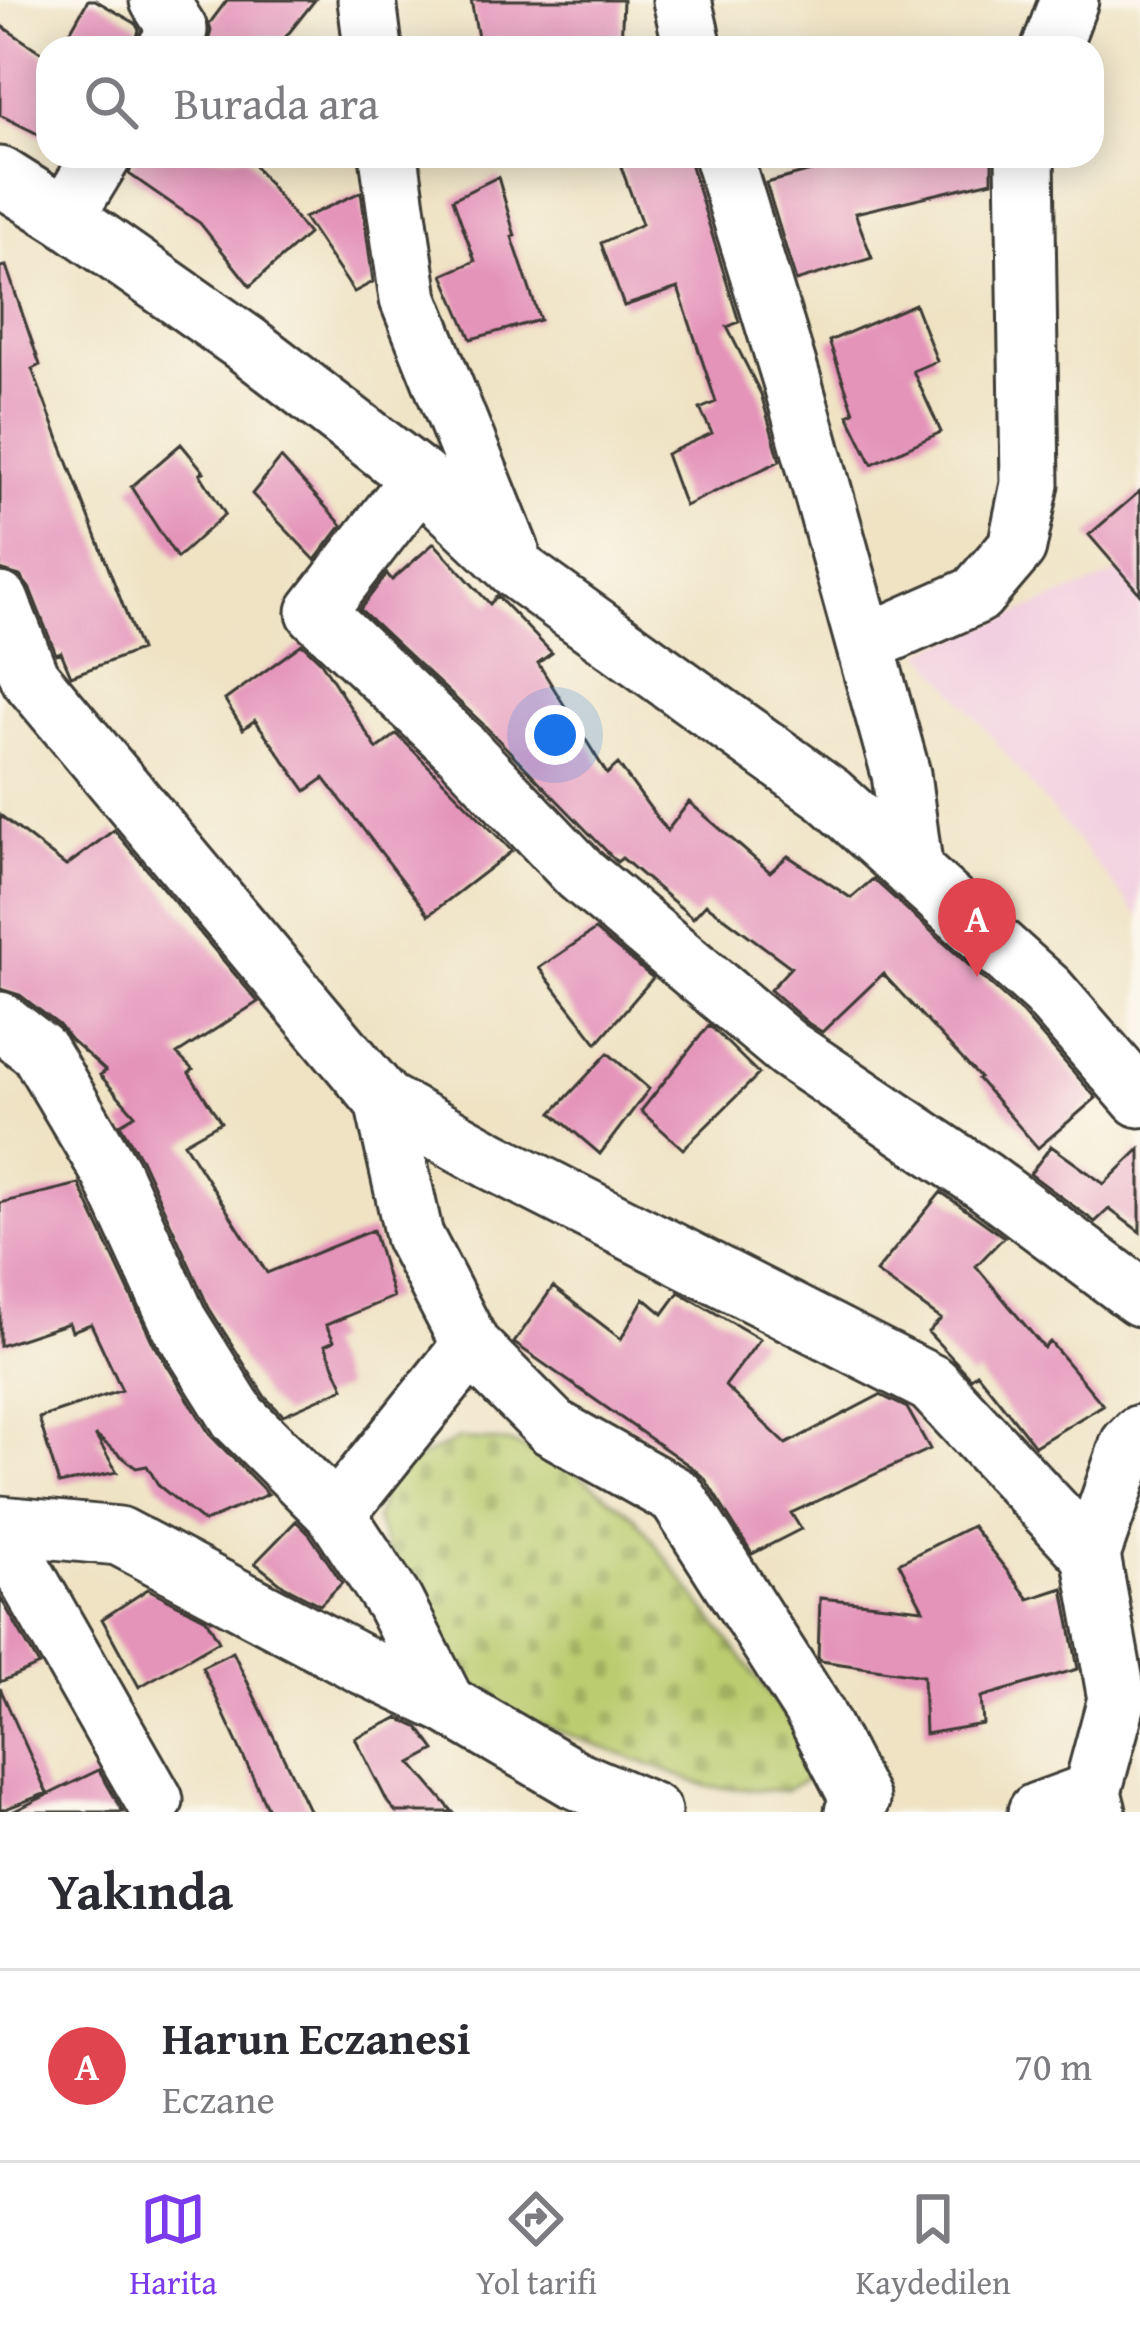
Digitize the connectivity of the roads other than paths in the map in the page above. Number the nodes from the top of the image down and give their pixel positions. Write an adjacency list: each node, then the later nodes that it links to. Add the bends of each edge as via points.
1 (159, 0): 5 (street)
2 (367, 0): 6 (street)
3 (682, 0): 7 (street)
4 (1069, 0): 8 (street)
5 (174, 36)
6 (372, 36)
7 (690, 36)
8 (1056, 36)
9 (95, 168): 14 (street)
10 (390, 168): 16 (street, via 409,299)
11 (727, 168): 18 (street)
12 (1025, 168): 18 (street, via 1030,484 1017,548 976,595)
13 (0, 176): 14 (street)
14 (65, 217): 15 (street)
15 (420, 478): 16 (street); 23 (street, via 316,612 581,874 788,1049)
16 (518, 571): 19 (street, via 829,795)
17 (0, 602): 22 (street, via 30,678)
18 (865, 644): 19 (street, via 902,774)
19 (914, 872): 21 (street, via 1047,991)
20 (0, 1021): 26 (street, via 39,1051 111,1173 180,1324 238,1418)
21 (1140, 1098)
22 (384, 1101): 24 (street, via 414,1236); 28 (street, via 932,1384)
23 (1140, 1297)
24 (471, 1346): 26 (street); 33 (street, via 552,1427 677,1497 815,1713 860,1800)
25 (1140, 1434): 28 (street, via 1129,1445)
26 (336, 1514): 29 (street, via 394,1602)
27 (0, 1528): 29 (street, via 119,1536); 30 (street)
28 (1091, 1555): 31 (street, via 1117,1699)
29 (446, 1704): 32 (street, via 574,1778)
30 (154, 1800)
31 (1095, 1802): 34 (street)
32 (652, 1812)
33 (854, 1812)
34 (1036, 1812)

